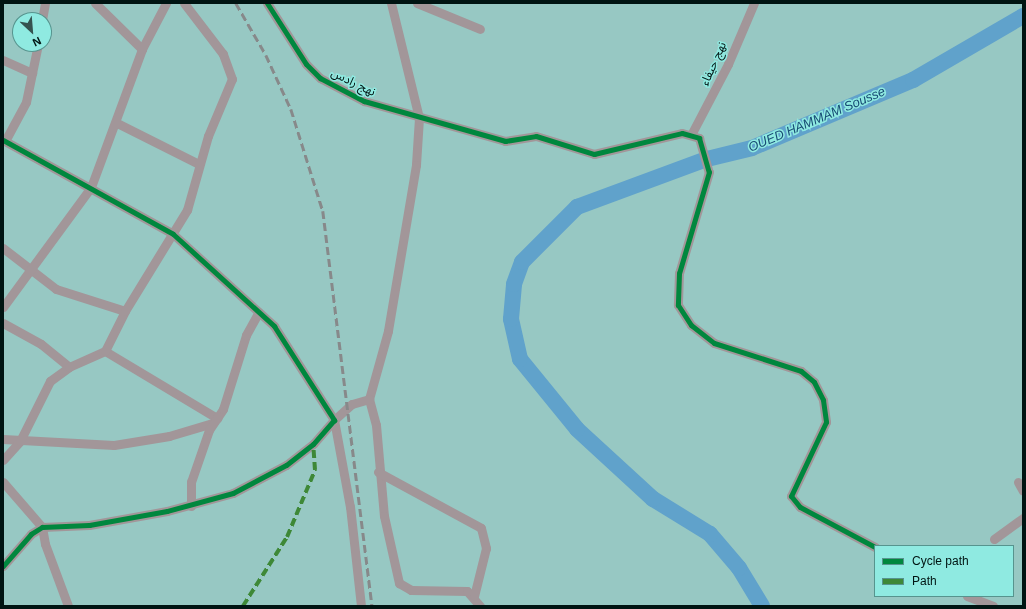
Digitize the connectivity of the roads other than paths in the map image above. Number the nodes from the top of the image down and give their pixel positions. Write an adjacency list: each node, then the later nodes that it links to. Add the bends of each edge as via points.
1 (95, 3): 9 (street)
2 (166, 3): 9 (street)
3 (184, 3): 17 (street, via 223,54 232,79)
4 (267, 3): 13 (street, نهج رادس, via 306,64 320,78 364,101)
5 (391, 3): 13 (street)
6 (417, 3): 8 (street)
7 (754, 3): 15 (street, نهج حيفاء, via 728,64)
8 (480, 29)
9 (142, 49): 14 (street)
10 (36, 52): 12 (street)
11 (3, 60): 12 (street)
12 (32, 73): 16 (street, via 26,102)
13 (419, 118): 15 (street, نهج رادس, via 505,141 536,136 594,154); 28 (street, via 416,165 388,331)
14 (117, 123): 17 (street); 18 (street)
15 (692, 133): 42 (street, via 705,150 709,172 679,273 678,305 691,325 714,343 801,371 814,382 823,400 826,422 791,496 800,507)
16 (4, 140): 18 (street)
17 (199, 164): 19 (street, via 187,210)
18 (91, 187): 19 (street); 21 (street)
19 (173, 234): 23 (street); 24 (street)
20 (3, 248): 21 (street)
21 (28, 270): 22 (street); 23 (street, via 56,289)
22 (3, 307)
23 (125, 311): 26 (street)
24 (259, 312): 29 (street, via 279,333); 30 (street, via 246,335 223,409)
25 (3, 323): 27 (street, via 41,344)
26 (105, 352): 27 (street); 30 (street)
27 (69, 367): 32 (street, via 50,381)
28 (369, 399): 29 (street, via 352,404); 34 (street, via 375,420)
29 (334, 420): 38 (street, via 313,444 286,465 232,493); 47 (street, via 350,507)
30 (215, 421): 32 (street, via 169,436 114,445); 38 (street, via 191,482)
31 (3, 439): 32 (street)
32 (20, 441): 33 (street)
33 (3, 460)
34 (378, 472): 44 (street, via 481,528 486,548); 44 (street, via 391,557 399,583 411,590 467,591)
35 (3, 482): 40 (street)
36 (1018, 482): 37 (street)
37 (1023, 491)
38 (191, 506): 40 (street, via 89,525)
39 (1023, 518): 41 (street)
40 (42, 527): 43 (street, via 31,534); 46 (street, via 45,544)
41 (994, 539)
42 (874, 546)
43 (3, 566)
44 (474, 596): 48 (street)
45 (970, 597): 49 (street)
46 (68, 606)
47 (360, 606)
48 (480, 606)
49 (993, 606)

